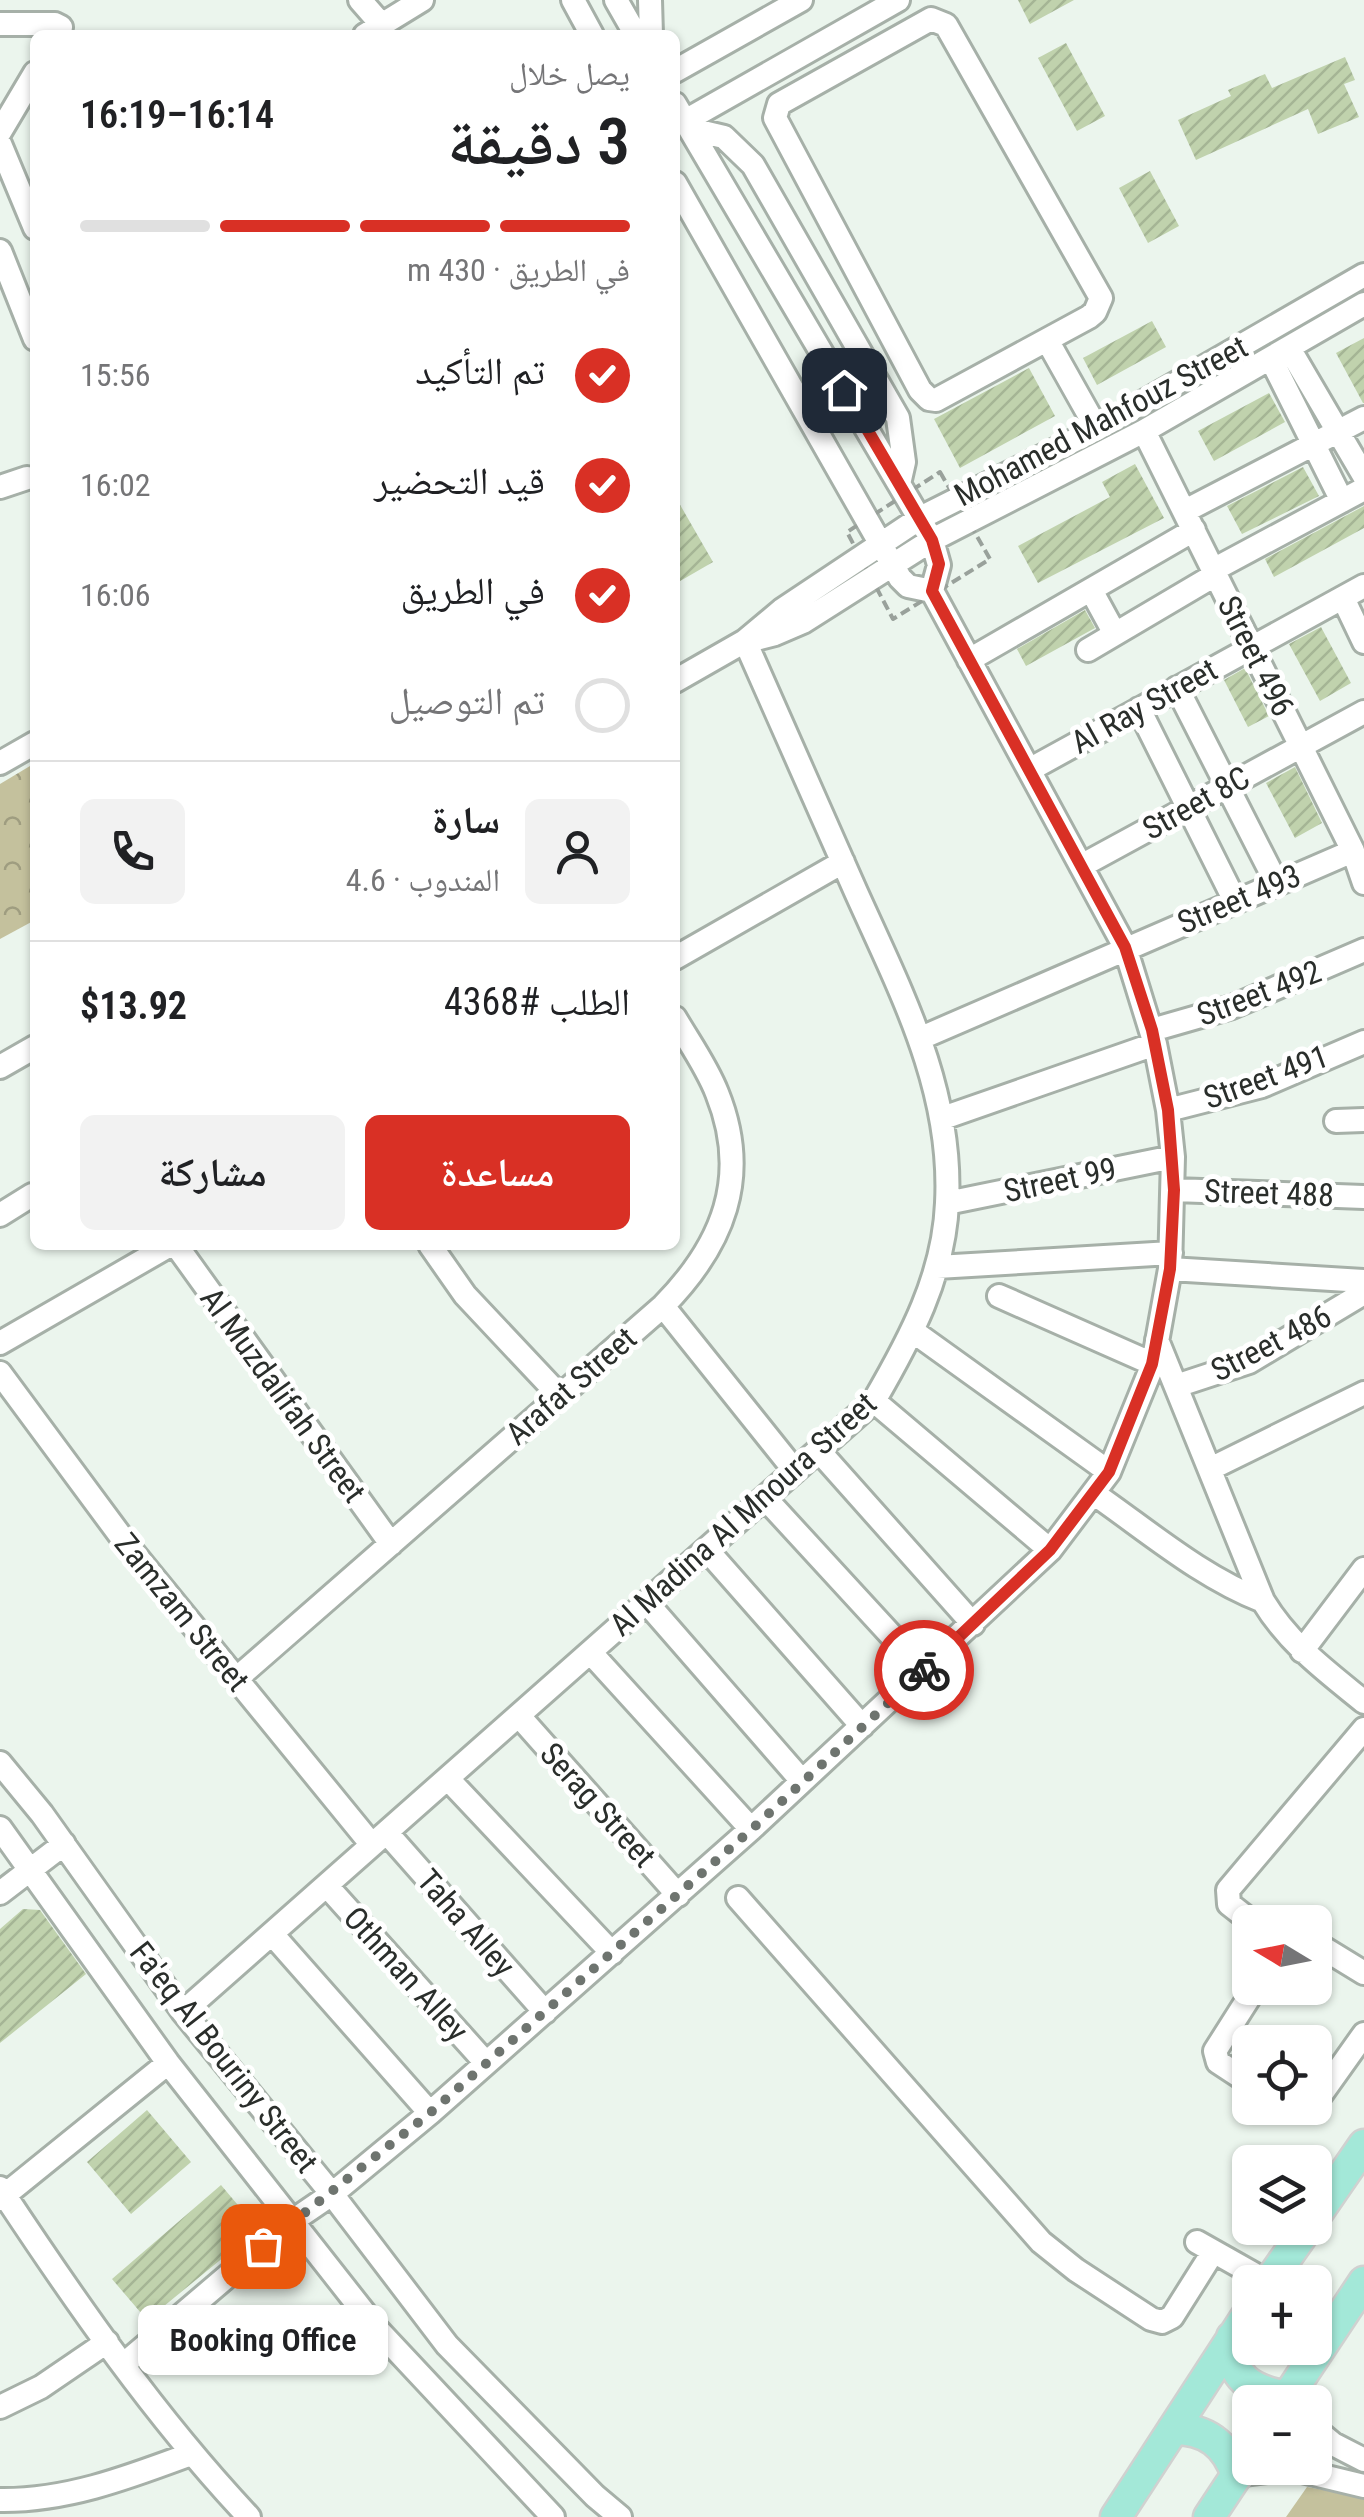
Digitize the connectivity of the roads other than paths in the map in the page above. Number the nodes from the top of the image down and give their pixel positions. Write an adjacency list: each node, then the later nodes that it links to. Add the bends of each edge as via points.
1 (360, 0): 9 (street)
2 (422, 0): 9 (street)
3 (572, 0): 11 (street)
4 (616, 0): 12 (street)
5 (650, 0): 13 (street)
6 (801, 0): 14 (street)
7 (898, 0): 16 (street)
8 (0, 24): 10 (street, via 55,24)
9 (373, 29)
10 (60, 30)
11 (589, 30)
12 (633, 30)
13 (651, 30)
14 (680, 68)
15 (30, 81): 17 (street)
16 (683, 118): 24 (street); 38 (street, via 732,142 764,182 898,418)
17 (0, 132)
18 (0, 144): 20 (street)
19 (680, 193): 26 (street)
20 (30, 217)
21 (30, 232): 22 (street)
22 (0, 250): 27 (street)
23 (1364, 275): 31 (street, Mohamed Mahfouz Street)
24 (789, 296): 26 (street); 38 (street)
25 (1364, 304): 29 (street, Mohamed Mahfouz Street)
26 (751, 321): 45 (street)
27 (30, 326)
28 (1047, 340): 28 (street, via 1095,312 1098,291 942,22 925,20 779,104 777,125 924,395 942,398); 31 (street)
29 (1280, 353): 32 (street, Mohamed Mahfouz Street); 33 (street); 34 (street)
30 (1364, 418): 33 (street)
31 (1097, 429): 35 (street, Mohamed Mahfouz Street)
32 (1144, 431): 35 (street, Mohamed Mahfouz Street); 43 (street, Street 496)
33 (1340, 431): 34 (street); 36 (street)
34 (1314, 446): 41 (street); 43 (street)
35 (1063, 460): 42 (street, Mohamed Mahfouz Street); 44 (street, Mohamed Mahfouz Street)
36 (1364, 476)
37 (27, 478): 39 (street)
38 (900, 484): 42 (street)
39 (0, 487)
40 (1364, 489): 41 (street)
41 (1342, 501): 47 (street)
42 (920, 518): 44 (street); 45 (street, Mohamed Mahfouz Street)
43 (1189, 520): 47 (street, Street 496); 49 (street)
44 (932, 540): 46 (street, Mohamed Mahfouz Street); 50 (street, via 939,564)
45 (882, 545): 46 (street); 53 (street, Mohamed Mahfouz Street)
46 (893, 566): 50 (street, via 908,586); 53 (street, Mohamed Mahfouz Street, via 803,622)
47 (1214, 573): 52 (street); 55 (street, Street 496)
48 (1364, 586): 51 (street, Al Ray Street)
49 (1091, 590): 52 (street); 57 (street)
50 (932, 591): 57 (street)
51 (1343, 598): 54 (street); 55 (street, Al Ray Street)
52 (1115, 634): 56 (street)
53 (744, 641): 58 (street, Mohamed Mahfouz Street); 69 (street, Al Madina Al Mnoura Street)
54 (1364, 642)
55 (1252, 647): 59 (street, Al Ray Street); 62 (street, Street 496)
56 (1088, 650)
57 (969, 660): 65 (street)
58 (680, 678)
59 (1177, 688): 60 (street, Al Ray Street); 66 (street)
60 (1139, 709): 65 (street, Al Ray Street); 67 (street)
61 (1364, 712): 62 (street, Street 8C)
62 (1301, 746): 66 (street, Street 8C); 68 (street, Street 496)
63 (30, 747): 64 (street)
64 (0, 763)
65 (1029, 770): 70 (street)
66 (1227, 786): 67 (street, Street 8C); 71 (street)
67 (1188, 808): 70 (street, Street 8C); 73 (street)
68 (1358, 855): 71 (street, Street 493); 72 (street, Street 496)
69 (843, 862): 76 (street); 79 (street, Al Madina Al Mnoura Street)
70 (1082, 866): 74 (street)
71 (1276, 884): 73 (street, Street 493)
72 (1364, 884)
73 (1235, 901): 74 (street, Street 493)
74 (1125, 947): 78 (street); 79 (street, Street 493)
75 (1364, 950): 78 (street, Street 492)
76 (680, 955)
77 (680, 1027): 101 (street, Arafat Street, via 717,1091 732,1158 721,1226 706,1256)
78 (1154, 1037): 83 (street); 84 (street, Street 492)
79 (921, 1038): 84 (street, Al Madina Al Mnoura Street)
80 (1364, 1042): 83 (street, Street 491, via 1262,1086)
81 (30, 1051): 82 (street)
82 (0, 1068)
83 (1168, 1110): 87 (street)
84 (943, 1118): 91 (street, Al Madina Al Mnoura Street)
85 (1364, 1120): 86 (street)
86 (1336, 1121)
87 (1172, 1157): 88 (street); 91 (street, Street 99)
88 (1174, 1190): 90 (street, Street 488); 96 (street)
89 (30, 1196): 92 (street)
90 (1364, 1197)
91 (948, 1204): 97 (street, Al Madina Al Mnoura Street)
92 (0, 1214)
93 (164, 1250): 104 (street)
94 (177, 1250): 117 (street, Al Muzdalifah Street)
95 (434, 1250): 109 (street, via 465,1295)
96 (1170, 1261): 97 (street); 98 (street); 103 (street)
97 (938, 1267): 102 (street, Al Madina Al Mnoura Street)
98 (1364, 1281)
99 (1364, 1293): 107 (street, Street 486, via 1249,1362)
100 (999, 1296): 105 (street)
101 (664, 1306): 109 (street, Arafat Street); 113 (street)
102 (914, 1332): 110 (street, Al Madina Al Mnoura Street); 114 (street)
103 (1157, 1340): 105 (street); 107 (street)
104 (0, 1343)
105 (1152, 1364): 114 (street)
106 (0, 1373): 127 (street, Zamzam Street, via 100,1511)
107 (1176, 1386): 112 (street)
108 (1364, 1394): 112 (street)
109 (560, 1396): 117 (street, Arafat Street)
110 (874, 1401): 111 (street, Al Madina Al Mnoura Street); 119 (street)
111 (819, 1451): 113 (street, Al Madina Al Mnoura Street); 123 (street)
112 (1210, 1469): 121 (street)
113 (795, 1471): 116 (street, Al Madina Al Mnoura Street)
114 (1109, 1472): 115 (street)
115 (1094, 1493): 119 (street); 121 (street, via 1202,1570)
116 (765, 1498): 118 (street, Al Madina Al Mnoura Street); 126 (street)
117 (391, 1544): 127 (street, Arafat Street)
118 (707, 1550): 122 (street, Al Madina Al Mnoura Street); 130 (street)
119 (1050, 1550): 123 (street)
120 (1364, 1569): 124 (street)
121 (1263, 1601): 124 (street)
122 (647, 1602): 125 (street, Al Madina Al Mnoura Street); 134 (street)
123 (974, 1624): 126 (street)
124 (1302, 1651): 128 (street)
125 (591, 1653): 129 (street, Al Madina Al Mnoura Street); 136 (street)
126 (924, 1671): 130 (street)
127 (236, 1679): 138 (street, Zamzam Street)
128 (1364, 1702)
129 (519, 1716): 133 (street, Al Madina Al Mnoura Street); 143 (street, Serag Street)
130 (862, 1726): 134 (street)
131 (1364, 1729): 145 (street, via 1228,1890)
132 (0, 1763): 135 (street, Fa'eq Al Bouriny Street)
133 (448, 1779): 138 (street, Al Madina Al Mnoura Street); 147 (street)
134 (802, 1782): 136 (street)
135 (42, 1814): 137 (street); 139 (street, Fa'eq Al Bouriny Street)
136 (752, 1829): 143 (street)
137 (3, 1838): 140 (street, Fa'eq Al Bouriny Street)
138 (379, 1839): 141 (street, Al Madina Al Mnoura Street); 152 (street, Taha Alley)
139 (64, 1844): 140 (street); 151 (street, Fa'eq Al Bouriny Street)
140 (31, 1870): 142 (street); 154 (street, Fa'eq Al Bouriny Street)
141 (326, 1886): 146 (street, Al Madina Al Mnoura Street); 155 (street, Othman Alley)
142 (0, 1894)
143 (678, 1894): 147 (street)
144 (738, 1898): 165 (street, via 1058,2257 1162,2322 1172,2316 1205,2247)
145 (1232, 1906)
146 (272, 1934): 151 (street, Al Madina Al Mnoura Street); 159 (street)
147 (612, 1953): 152 (street)
148 (1332, 1953): 149 (street)
149 (1364, 1973)
150 (1244, 2005): 157 (street, via 1215,2050 1218,2062)
151 (184, 2012): 163 (street, Fa'eq Al Bouriny Street)
152 (544, 2012): 155 (street)
153 (1364, 2034): 156 (street)
154 (168, 2063): 162 (street); 164 (street, Fa'eq Al Bouriny Street)
155 (486, 2063): 159 (street)
156 (1353, 2070): 158 (street)
157 (1232, 2071)
158 (1332, 2089)
159 (430, 2113): 163 (street)
160 (1364, 2145): 161 (main road)
161 (1332, 2191)
162 (2, 2194): 168 (street)
163 (332, 2194): 164 (street); 183 (street, Fa'eq Al Bouriny Street, via 447,2345)
164 (292, 2222): 170 (street); 188 (street, Fa'eq Al Bouriny Street, via 377,2329)
165 (1237, 2265)
166 (1364, 2282): 173 (main road)
167 (1232, 2337): 169 (main road); 175 (main road)
168 (107, 2342): 170 (street); 174 (street)
169 (1232, 2362)
170 (123, 2365): 177 (street)
171 (1234, 2365): 172 (main road)
172 (1250, 2385)
173 (1298, 2385)
174 (0, 2407)
175 (1173, 2429): 178 (main road, via 1206,2434); 190 (main road)
176 (1332, 2443): 179 (street)
177 (191, 2454): 185 (street); 187 (street)
178 (1232, 2459)
179 (1364, 2460)
180 (1332, 2478): 182 (street)
181 (1232, 2482): 191 (main road)
182 (1364, 2486)
183 (595, 2496): 186 (street); 189 (street, Fa'eq Al Bouriny Street)
184 (0, 2500): 185 (street)
185 (27, 2509)
186 (582, 2516)
187 (249, 2517)
188 (553, 2517)
189 (620, 2517)
190 (1116, 2517)
191 (1209, 2517)

